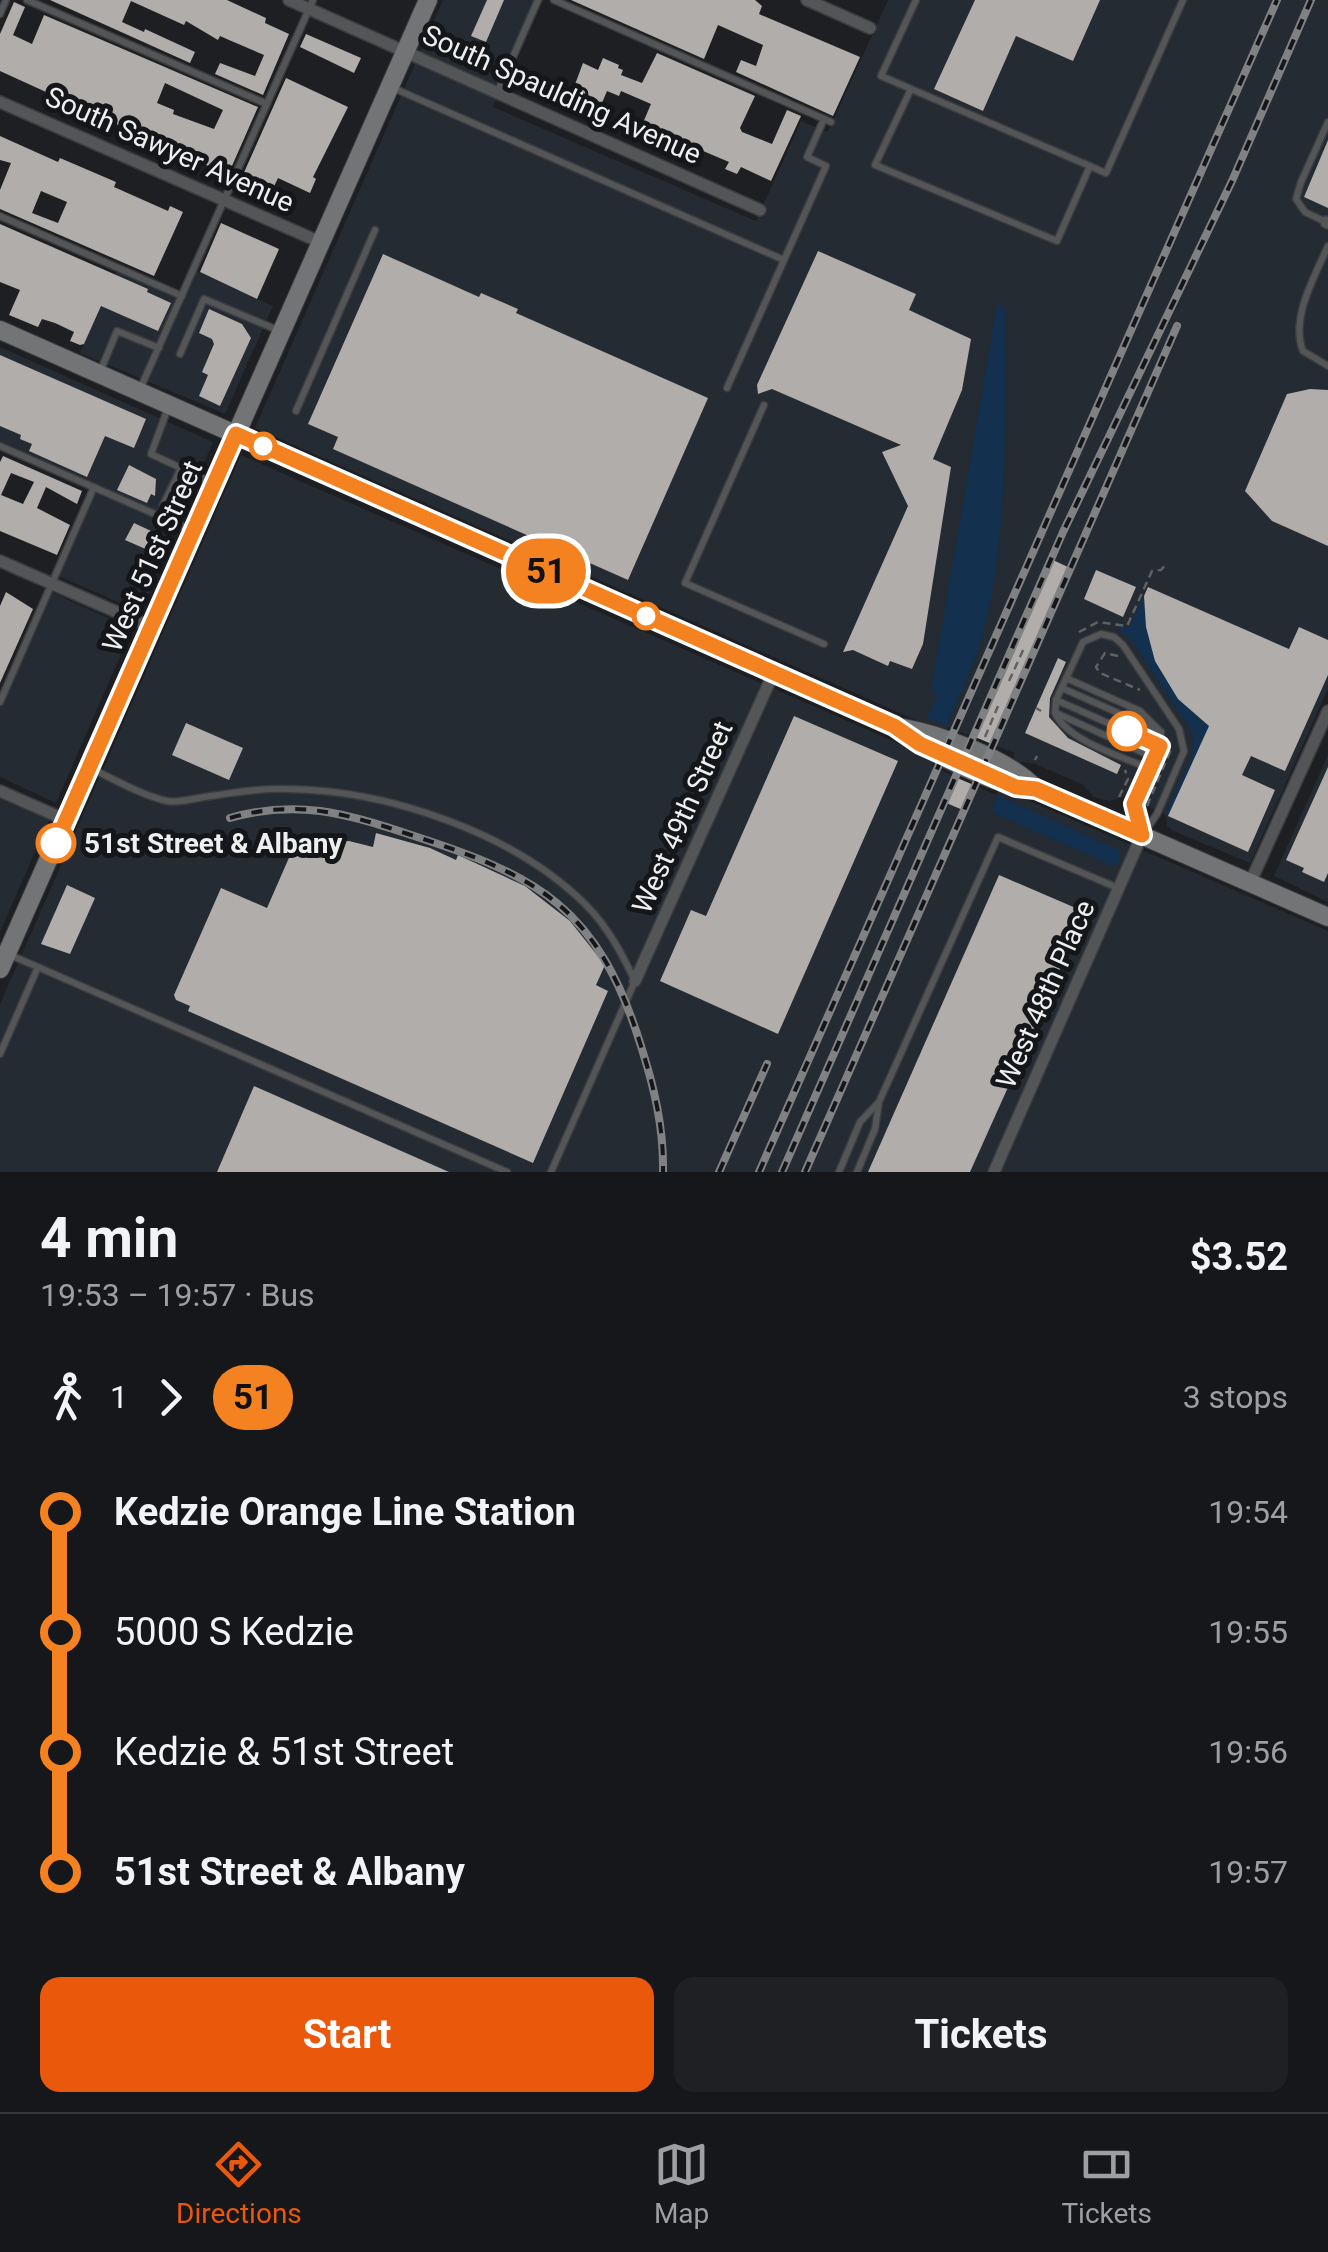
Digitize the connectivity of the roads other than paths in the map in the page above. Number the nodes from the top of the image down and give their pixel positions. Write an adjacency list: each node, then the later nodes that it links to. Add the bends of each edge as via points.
1 (6, 0): 11 (lane)
2 (27, 0): 18 (lane)
3 (289, 0): 10 (street, South Spaulding Avenue)
4 (428, 0): 13 (main road, West 51st Street)
5 (538, 0): 16 (lane)
6 (554, 0): 28 (lane, via 827,121 806,157 826,166)
7 (807, 0): 12 (street)
8 (916, 0): 15 (lane, via 881,76)
9 (1182, 0): 20 (lane, via 1106,173)
10 (311, 4): 13 (street, South Spaulding Avenue); 18 (lane)
11 (0, 14)
12 (870, 28)
13 (405, 51): 14 (main road, West 51st Street); 16 (street, South Spaulding Avenue)
14 (390, 86): 26 (main road, West 51st Street); 28 (lane)
15 (910, 89): 20 (lane); 20 (lane, via 875,165 1057,241)
16 (497, 92): 22 (street, South Spaulding Avenue)
17 (0, 102): 21 (street, South Sawyer Avenue)
18 (266, 104): 21 (lane)
19 (1328, 122): 24 (lane, via 1296,199)
20 (1090, 166)
21 (224, 200): 26 (street, South Sawyer Avenue); 29 (lane)
22 (760, 210)
23 (0, 216): 29 (lane)
24 (1327, 223)
25 (376, 230): 40 (lane)
26 (320, 242): 31 (main road, West 51st Street)
27 (1328, 246): 34 (lane, via 1299,337 1303,352)
28 (784, 260): 36 (lane)
29 (182, 296): 32 (lane)
30 (0, 330): 35 (main road)
31 (281, 331): 33 (lane, via 204,299); 41 (main road, West 51st Street)
32 (158, 348): 35 (lane, via 117,331); 37 (lane)
33 (180, 354)
34 (1328, 366)
35 (99, 374): 37 (main road)
36 (726, 388)
37 (140, 391): 38 (main road)
38 (169, 404): 41 (main road); 43 (lane, via 151,452)
39 (764, 405): 51 (lane, via 685,583)
40 (296, 411)
41 (236, 434): 44 (main road, West 51st Street); 52 (main road)
42 (0, 446): 45 (lane)
43 (181, 468): 44 (lane); 46 (lane)
44 (214, 484): 47 (main road, West 51st Street)
45 (94, 487): 47 (lane); 49 (lane)
46 (164, 505)
47 (194, 530): 50 (main road, West 51st Street)
48 (0, 561): 49 (street)
49 (52, 584): 50 (street); 55 (lane)
50 (151, 627): 64 (main road, West 51st Street)
51 (824, 644)
52 (774, 672): 68 (main road, via 936,752); 74 (street, West 49th Street)
53 (0, 676): 55 (lane)
54 (1066, 678): 56 (lane); 61 (lane, via 1140,711); 68 (lane, via 1084,642 1101,634 1114,637 1179,730 1184,751)
55 (10, 681): 58 (lane)
56 (1062, 688): 57 (lane); 61 (lane)
57 (1056, 700): 60 (lane); 62 (lane)
58 (0, 702)
59 (1328, 711): 69 (street)
60 (1055, 713): 63 (lane); 65 (lane, via 1074,735)
61 (1161, 732): 62 (lane)
62 (1160, 746): 63 (lane)
63 (1155, 758): 65 (lane)
64 (88, 768): 67 (main road, West 51st Street); 74 (lane, via 170,802 286,788 361,796 430,815 500,846 564,886 606,928)
65 (1150, 769): 68 (lane, via 1134,804)
66 (0, 792): 67 (street)
67 (66, 820): 72 (main road, West 51st Street)
68 (1142, 835): 69 (main road); 70 (street, West 48th Place)
69 (1250, 882): 71 (main road)
70 (1119, 888): 76 (lane, via 998,837); 81 (street, West 48th Place)
71 (1328, 917)
72 (3, 961): 73 (lane)
73 (38, 967): 75 (lane); 77 (lane)
74 (635, 982): 78 (lane)
75 (0, 1054)
76 (879, 1102): 79 (lane, via 860,1122); 80 (lane)
77 (507, 1172)
78 (551, 1172)
79 (839, 1172)
80 (857, 1172)
81 (994, 1172)

